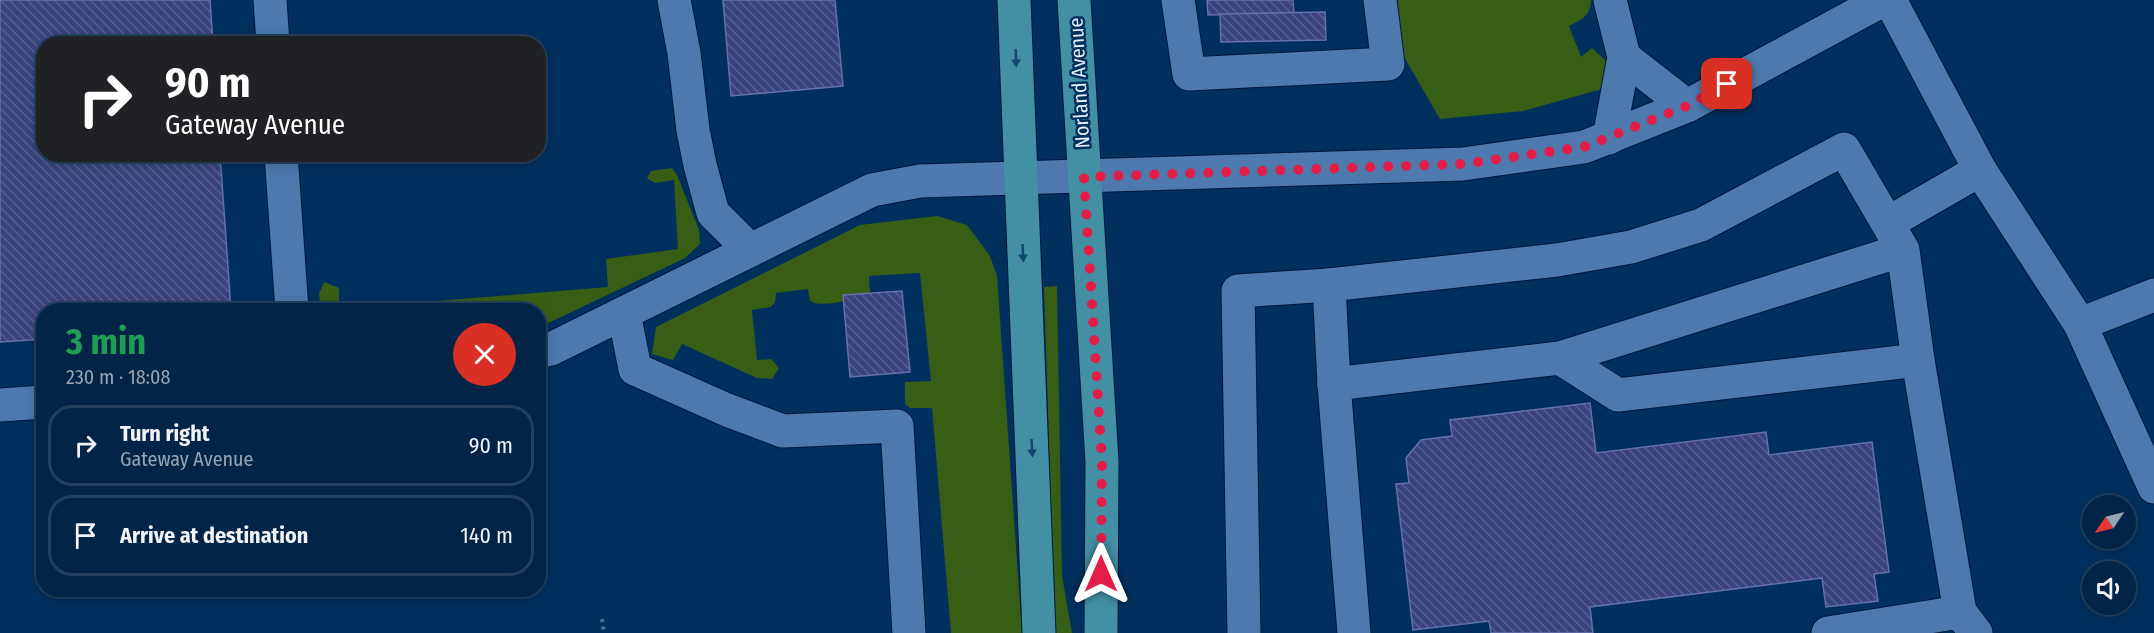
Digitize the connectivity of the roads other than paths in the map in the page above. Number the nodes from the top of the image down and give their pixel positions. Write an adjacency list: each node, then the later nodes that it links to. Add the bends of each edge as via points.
1 (270, 0): 10 (street)
2 (674, 0): 19 (street, via 693,130 713,213)
3 (1014, 0): 16 (main road, one-way to 16)
4 (1074, 0): 17 (main road, Norland Avenue)
5 (1178, 0): 6 (street, via 1189,74 1388,64)
6 (1380, 0)
7 (1610, 0): 11 (street)
8 (1883, 0): 12 (street)
9 (1890, 0): 15 (street)
10 (272, 36)
11 (1624, 57): 12 (street); 13 (street)
12 (1687, 106): 13 (street)
13 (1609, 138): 17 (street, via 1584,147 1463,164)
14 (282, 162): 22 (street)
15 (1980, 170): 18 (street); 24 (street)
16 (1020, 177): 17 (street); 19 (street, via 920,181 872,190); 34 (main road, one-way to 34)
17 (1084, 177): 35 (main road, Norland Avenue, via 1102,462)
18 (1895, 237): 20 (street, via 1844,149 1701,225 1631,247 1557,260); 26 (street); 27 (street)
19 (750, 250): 23 (street)
20 (1329, 285): 28 (street); 36 (street, via 1238,291)
21 (2154, 295): 24 (street)
22 (292, 303)
23 (624, 313): 25 (street); 33 (street, via 635,369 727,410 783,431 897,426)
24 (2080, 324): 31 (street)
25 (546, 350)
26 (1560, 358): 27 (street, via 1618,395); 28 (street)
27 (1918, 360): 32 (street)
28 (1334, 384): 37 (street)
29 (36, 403): 30 (street)
30 (0, 405)
31 (2154, 487)
32 (1968, 622): 38 (street)
33 (909, 633)
34 (1039, 633)
35 (1101, 633)
36 (1244, 633)
37 (1353, 633)
38 (1828, 633)

